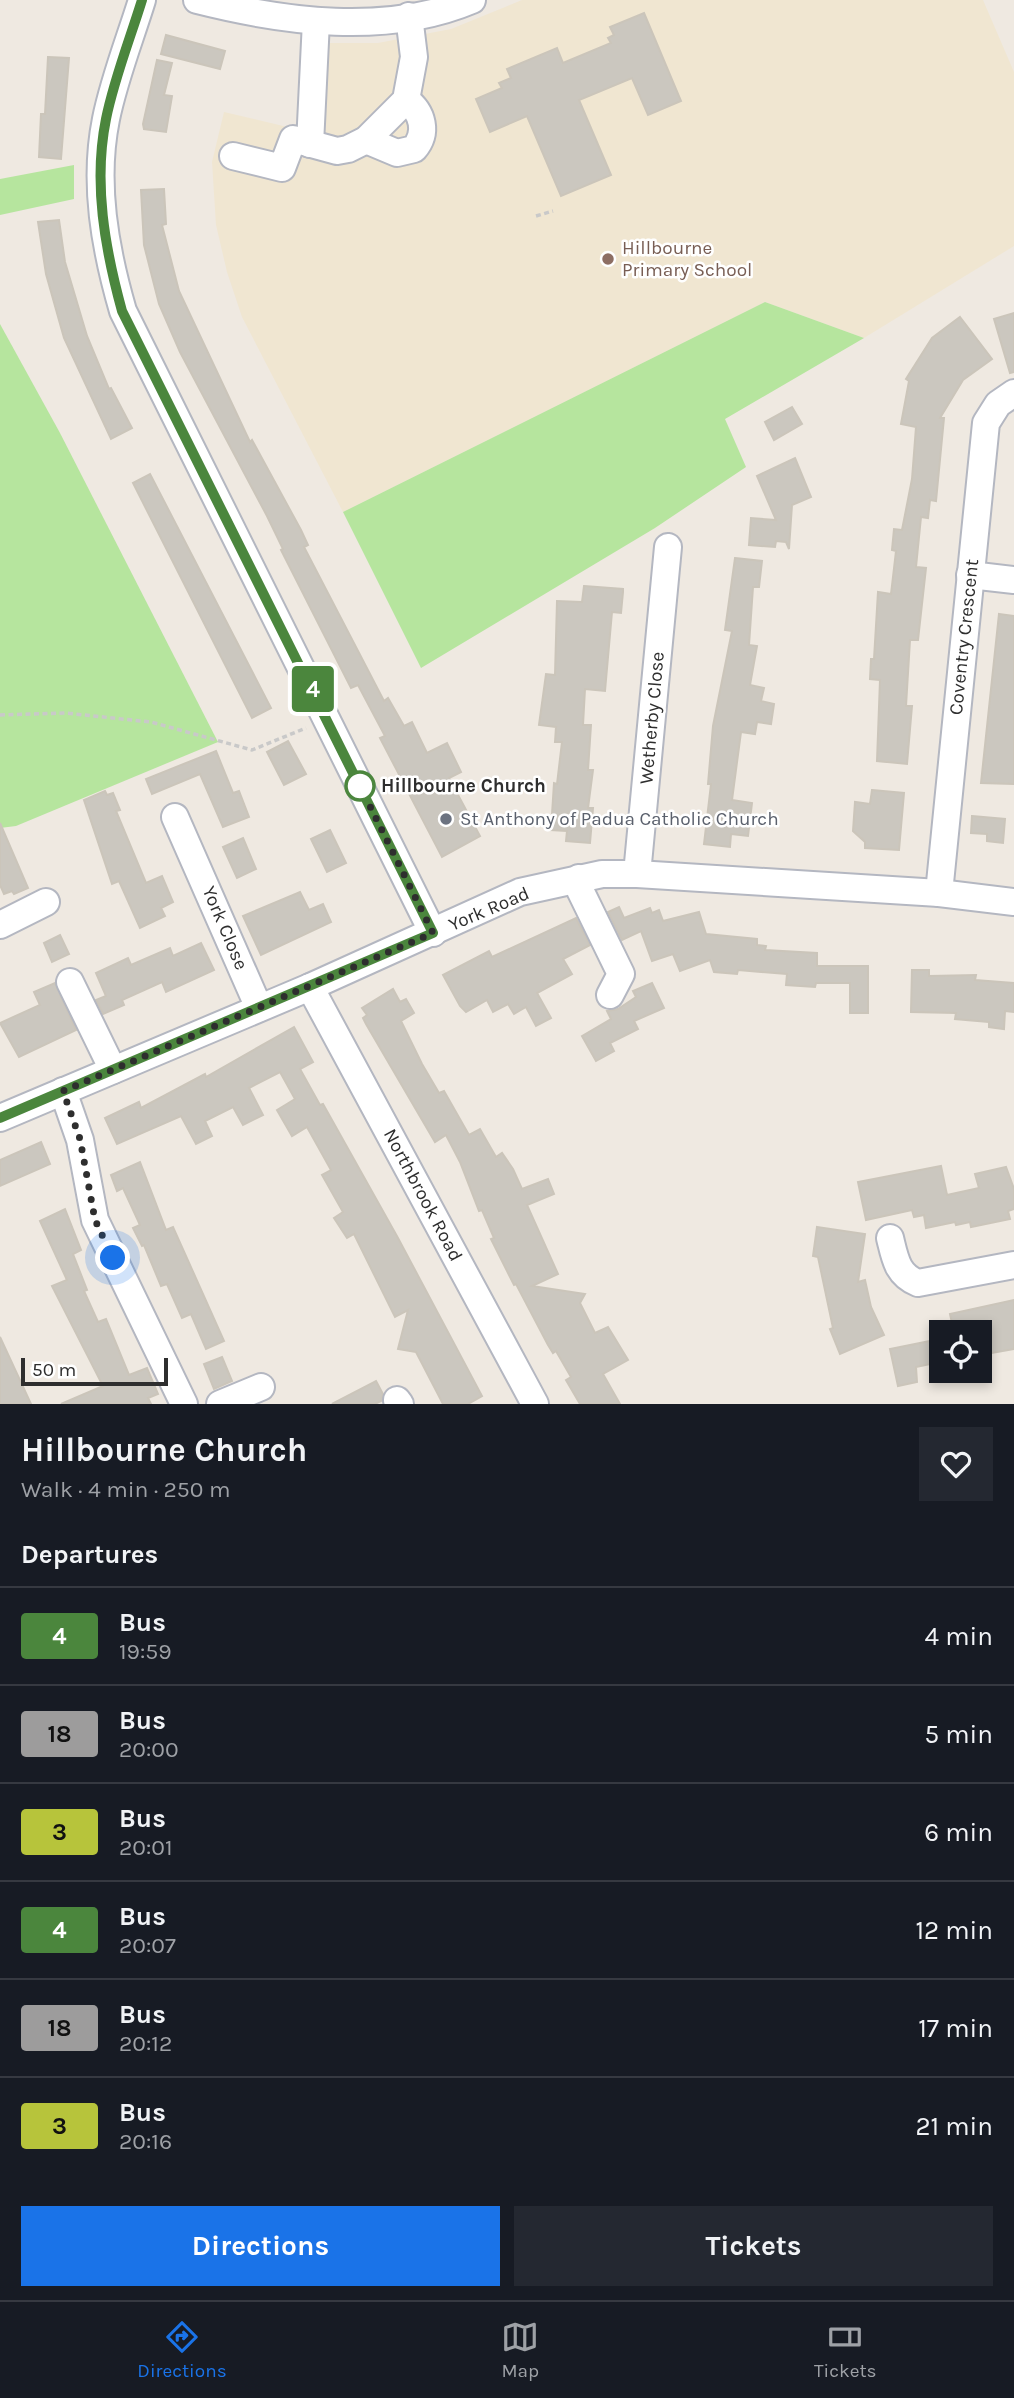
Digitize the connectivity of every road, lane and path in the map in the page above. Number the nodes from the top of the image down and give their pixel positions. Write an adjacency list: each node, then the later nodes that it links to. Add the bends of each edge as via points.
1 (142, 0): 17 (street, via 106,119 101,159 103,225 110,266 138,348)
2 (197, 0): 5 (street)
3 (472, 0): 4 (street)
4 (409, 16): 5 (street); 6 (street, via 414,57)
5 (316, 21): 8 (street)
6 (407, 100): 7 (street); 7 (street, via 421,117 421,141 414,149 397,153)
7 (366, 140): 8 (street, via 337,151)
8 (310, 144): 9 (street, via 293,139 282,168)
9 (233, 156)
10 (553, 211): 11 (path)
11 (536, 216)
12 (1014, 393): 14 (street, Coventry Crescent, via 998,404 986,423)
13 (672, 557): 19 (street, Wetherby Close)
14 (970, 575): 15 (street); 21 (street, Coventry Crescent)
15 (1014, 580)
16 (0, 715): 17 (path, via 65,713 150,722 252,750)
17 (328, 719): 25 (street)
18 (175, 817): 29 (street, York Close, via 182,853)
19 (637, 874): 20 (street, York Road); 21 (street, York Road)
20 (579, 878): 25 (street, York Road, via 520,892); 28 (street, via 580,890 621,974)
21 (940, 893): 23 (street, York Road)
22 (46, 902): 24 (street)
23 (1014, 902)
24 (0, 925)
25 (433, 933): 27 (street, York Road)
26 (70, 982): 30 (street)
27 (310, 987): 29 (street, York Road); 38 (street, Northbrook Road)
28 (610, 995)
29 (259, 1008): 30 (street, York Road)
30 (113, 1070): 31 (street, York Road)
31 (63, 1091): 32 (street, York Road); 36 (street, via 80,1139 95,1220)
32 (0, 1118)
33 (890, 1238): 34 (street, via 898,1266 906,1278 918,1283)
34 (1014, 1265)
35 (261, 1388): 37 (street)
36 (184, 1404)
37 (220, 1404)
38 (535, 1404)

